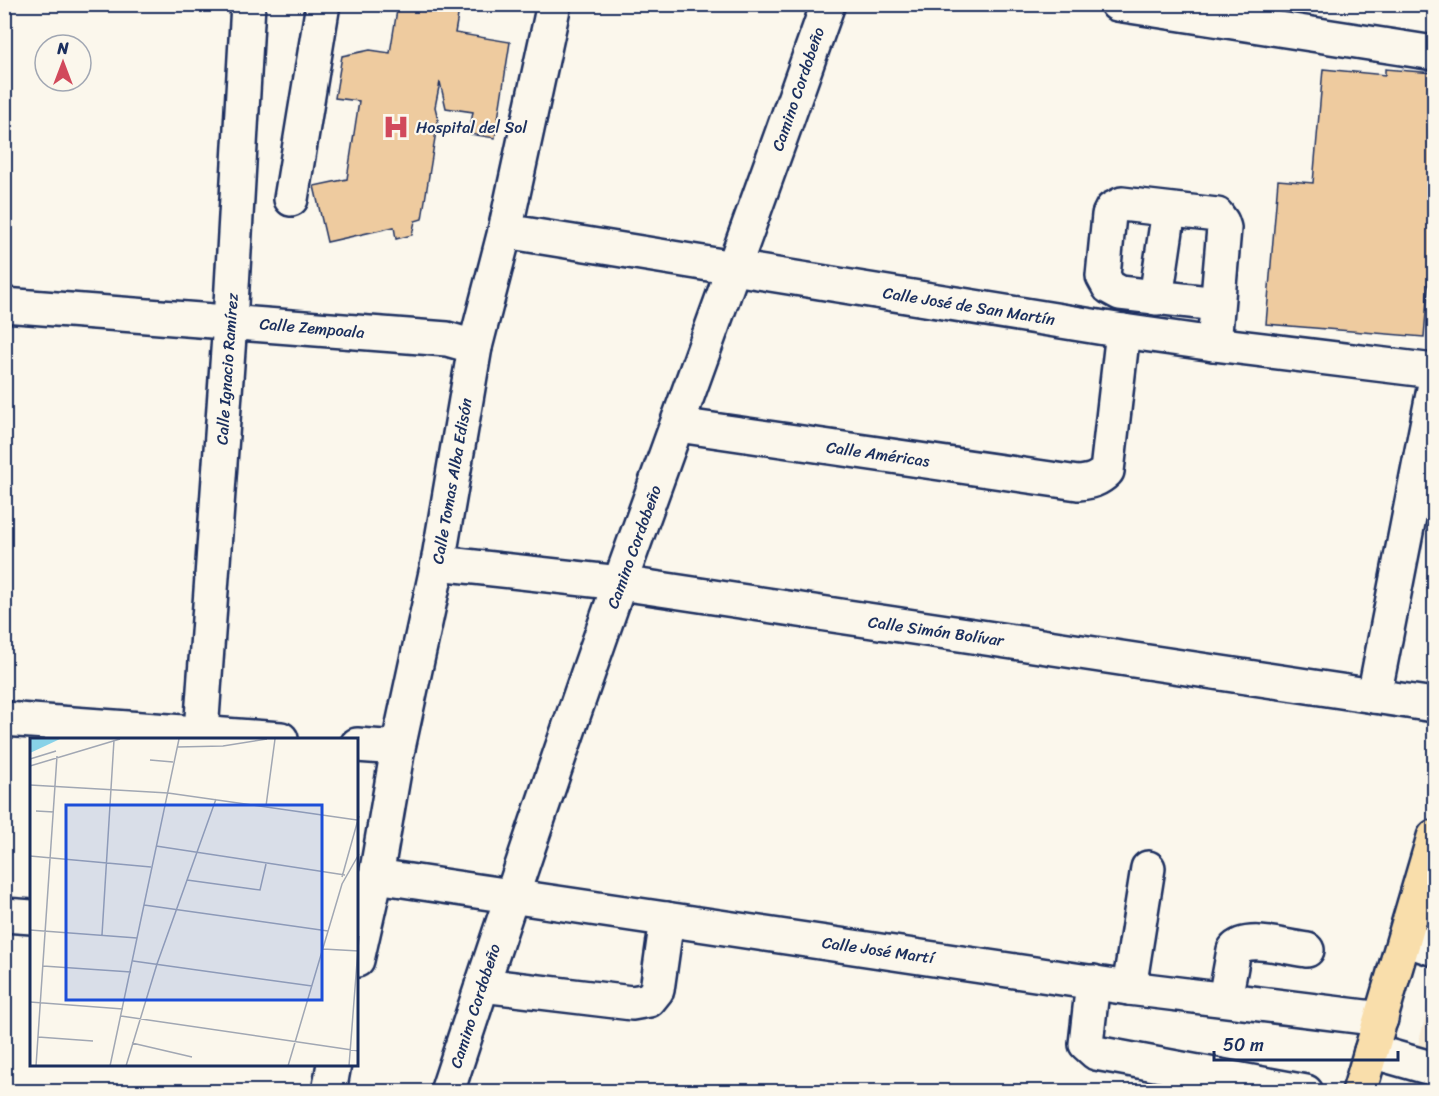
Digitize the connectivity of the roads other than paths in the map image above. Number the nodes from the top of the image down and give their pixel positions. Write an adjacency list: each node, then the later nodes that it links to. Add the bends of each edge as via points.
1 (248, 4): 15 (street, Calle Ignacio Ramírez)
2 (323, 4): 8 (street)
3 (554, 4): 10 (street, Calle Tomas Alba Edisón)
4 (828, 4): 11 (street, Camino Cordobeño)
5 (1117, 4): 6 (street)
6 (1122, 5): 7 (street)
7 (1434, 53)
8 (291, 199)
9 (1169, 210): 12 (street); 12 (street, via 1122,204 1109,215 1103,276 1109,287 1120,293); 13 (street, via 1217,215 1222,222)
10 (506, 231): 11 (street, Calle José de San Martín); 18 (street, Calle Tomas Alba Edisón)
11 (735, 268): 16 (street, Calle José de San Martín); 21 (street, Camino Cordobeño)
12 (1156, 298): 13 (street)
13 (1217, 304): 17 (street)
14 (4, 305): 15 (street, Calle Zempoala)
15 (230, 321): 18 (street, Calle Zempoala, via 447,339); 27 (street, Calle Ignacio Ramírez)
16 (1123, 331): 17 (street, Calle José de San Martín); 21 (street, Calle Américas, via 1107,471 1099,478 1078,483)
17 (1214, 344): 19 (street, Calle José de San Martín)
18 (475, 347): 22 (street, Calle Tomas Alba Edisón)
19 (1434, 371)
20 (1434, 389): 24 (street)
21 (678, 425): 23 (street, Camino Cordobeño)
22 (438, 563): 23 (street, Calle Simón Bolívar); 30 (street, Calle Tomas Alba Edisón)
23 (620, 584): 24 (street, Calle Simón Bolívar); 34 (street, Camino Cordobeño)
24 (1374, 696): 25 (street, Calle Simón Bolívar)
25 (1434, 705)
26 (4, 718): 27 (street)
27 (201, 732): 28 (street)
28 (270, 738)
29 (358, 745): 30 (street)
30 (398, 748): 33 (street, Calle Tomas Alba Edisón)
31 (1434, 837): 38 (main road)
32 (1148, 868): 43 (street)
33 (376, 876): 34 (street, Calle José Martí); 39 (street, Calle Tomas Alba Edisón)
34 (511, 896): 37 (street, Calle José Martí); 42 (street, Camino Cordobeño)
35 (4, 915): 36 (street)
36 (30, 917)
37 (667, 919): 41 (street, Calle José Martí); 42 (street, via 657,990 649,1000 632,1003)
38 (1420, 944): 45 (main road)
39 (358, 946)
40 (1307, 950): 44 (street, via 1250,942 1237,946)
41 (1093, 982): 43 (street, Calle José Martí); 51 (street, via 1086,1044 1095,1053)
42 (482, 986): 50 (street, Camino Cordobeño)
43 (1130, 988): 44 (street, Calle José Martí)
44 (1225, 999): 45 (street, Calle José Martí)
45 (1381, 1019): 46 (main road)
46 (1371, 1051): 48 (street); 52 (main road)
47 (334, 1066): 49 (street)
48 (1434, 1070)
49 (329, 1092)
50 (447, 1092)
51 (1306, 1092)
52 (1359, 1092)

